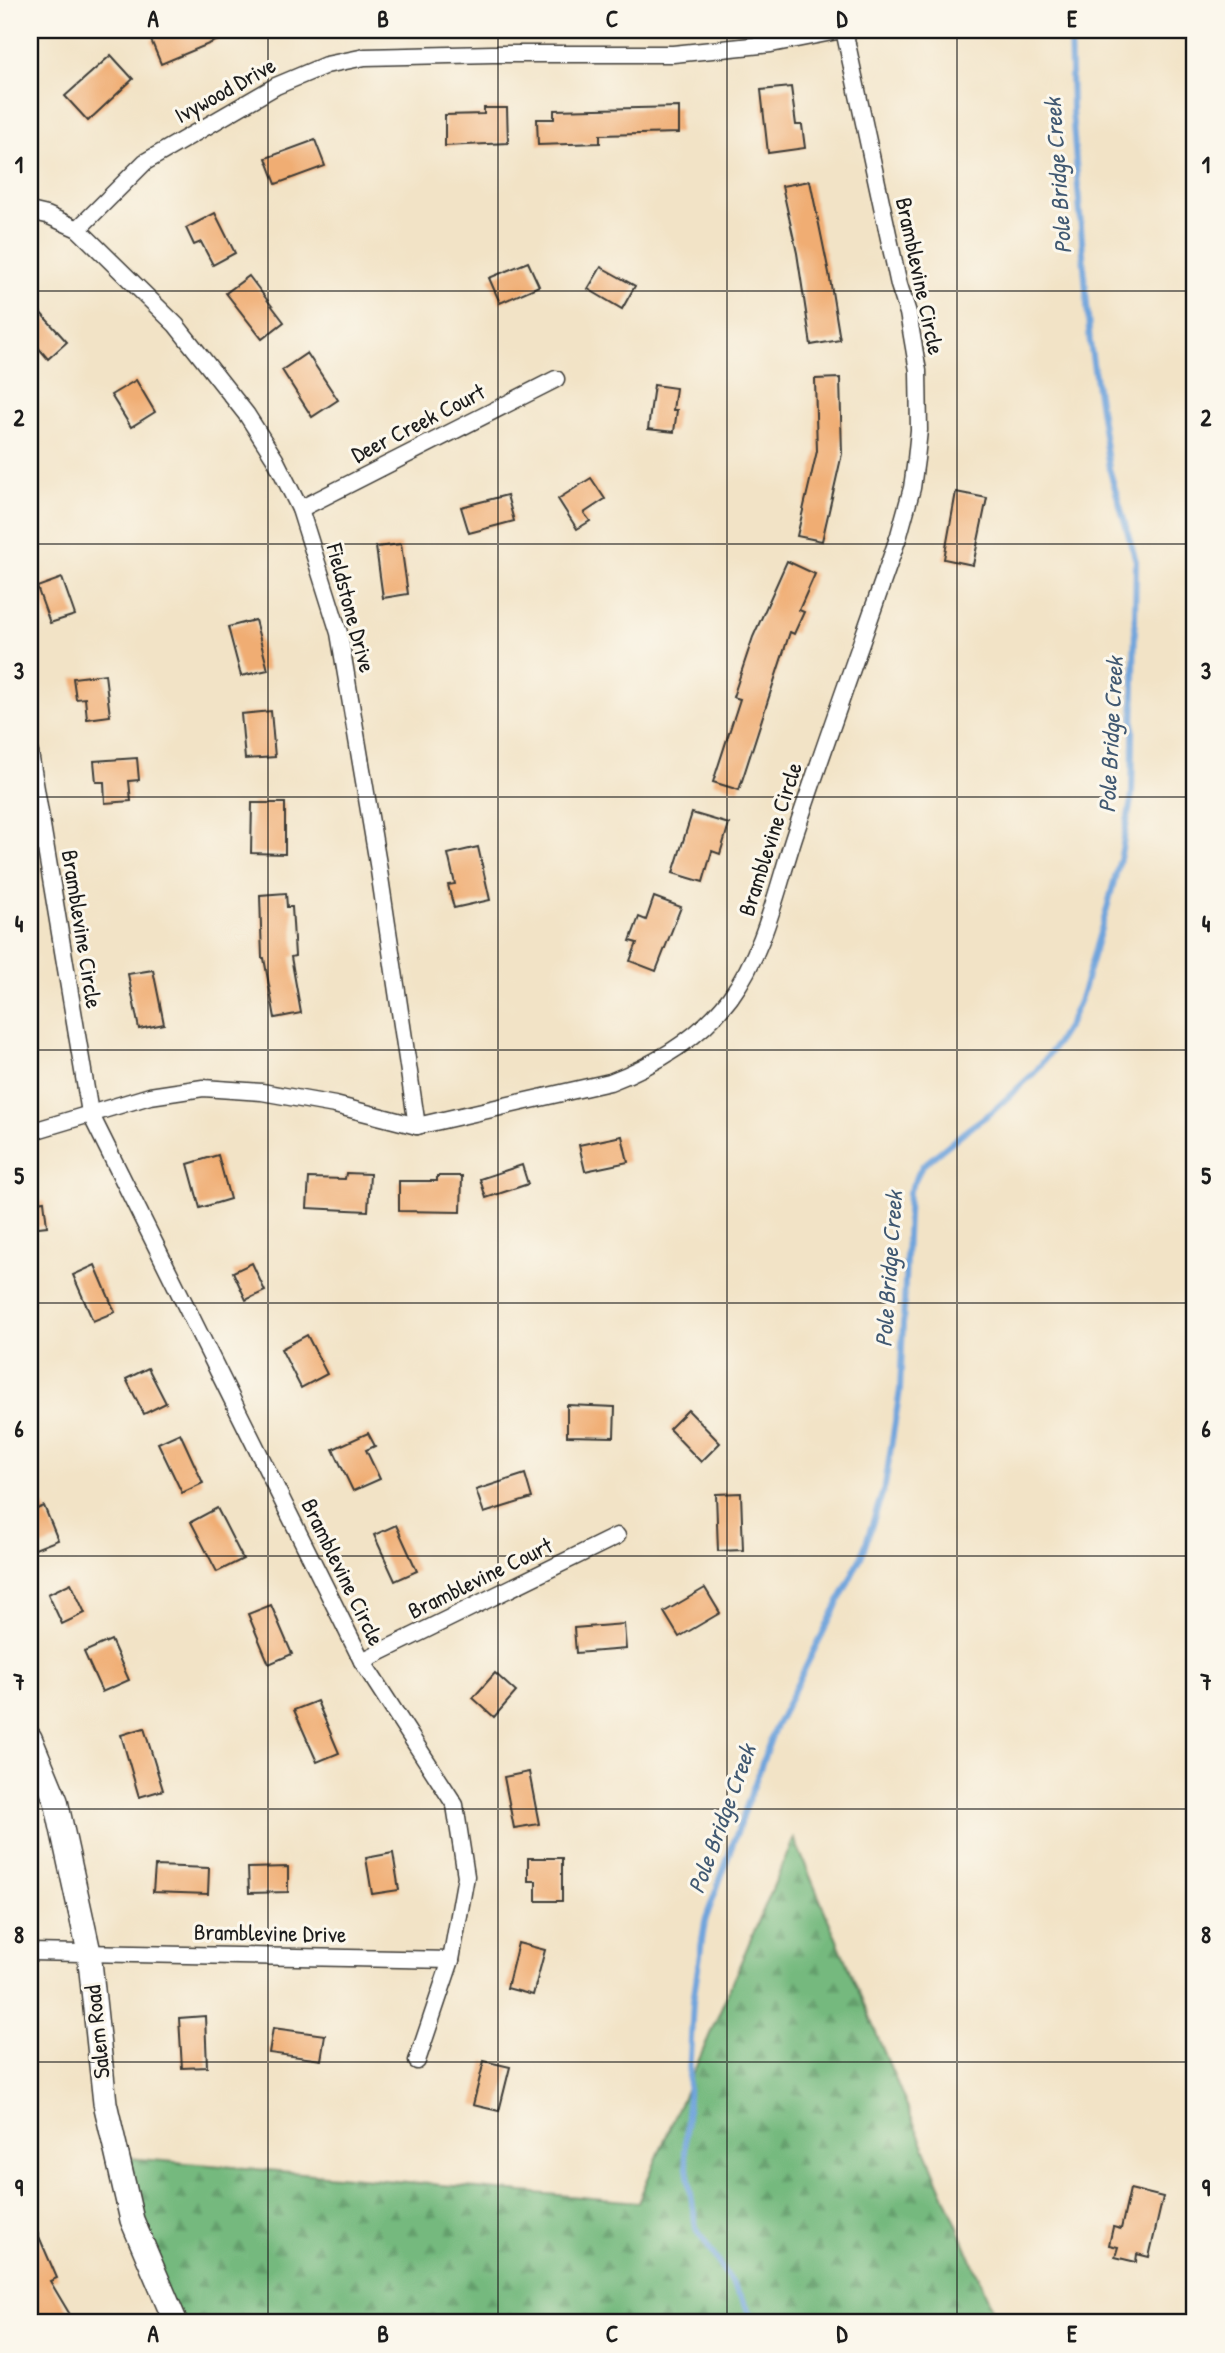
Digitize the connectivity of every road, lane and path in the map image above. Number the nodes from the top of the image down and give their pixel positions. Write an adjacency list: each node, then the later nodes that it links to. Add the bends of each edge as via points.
1 (843, 30): 3 (street, Ivywood Drive, via 771,44 673,54 365,57 326,65 276,86 145,162); 8 (street, Bramblevine Circle, via 914,342 919,400 916,459 899,535 758,948 729,999 709,1021 646,1067 610,1082)
2 (30, 211): 3 (street, Fieldstone Drive)
3 (78, 229): 5 (street, Fieldstone Drive, via 176,325 247,415)
4 (556, 379): 5 (street, Deer Creek Court)
5 (300, 509): 8 (street, Fieldstone Drive, via 340,633)
6 (30, 753): 7 (street, Bramblevine Circle)
7 (90, 1113): 8 (street, Bramblevine Circle, via 150,1096 203,1088 262,1092); 9 (street, Bramblevine Circle); 11 (street, Bramblevine Circle)
8 (417, 1126)
9 (30, 1132)
10 (617, 1536): 11 (street, Bramblevine Court)
11 (362, 1661): 15 (street, Bramblevine Circle, via 455,1805 466,1876)
12 (30, 1738): 14 (street, Salem Road, via 56,1801)
13 (30, 1952): 14 (street, Bramblevine Drive)
14 (89, 1952): 15 (street, Bramblevine Drive); 17 (street, Salem Road, via 104,2103 132,2220)
15 (451, 1960): 16 (street, Bramblevine Circle)
16 (417, 2061)
17 (173, 2322)

